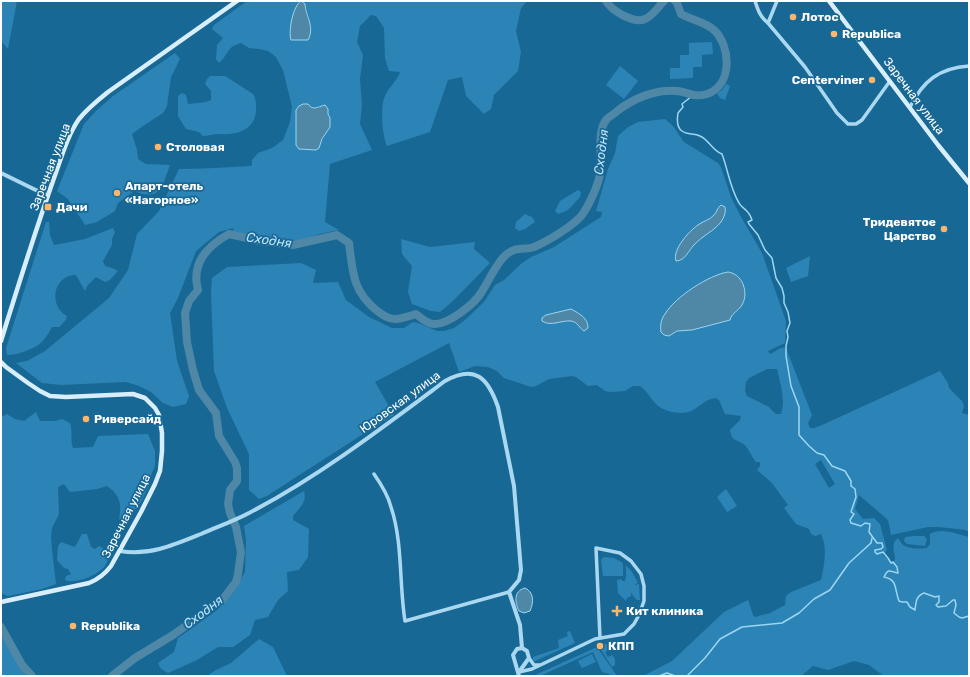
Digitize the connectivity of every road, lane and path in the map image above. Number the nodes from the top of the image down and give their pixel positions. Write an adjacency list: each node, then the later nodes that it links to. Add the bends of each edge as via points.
1 (237, 1): 11 (main road, Заречная улица, via 108,92 85,113 73,129)
2 (755, 1): 5 (street, via 762,18)
3 (777, 1): 5 (street)
4 (829, 1): 7 (main road, Заречная улица)
5 (768, 23): 7 (street, via 805,67 837,114 848,124 856,124 862,120)
6 (969, 66): 8 (street, via 951,68 939,73 918,94)
7 (890, 81): 8 (main road, Заречная улица)
8 (910, 107): 10 (main road, Заречная улица)
9 (1, 173): 11 (street)
10 (969, 183)
11 (48, 196): 12 (main road, Заречная улица)
12 (1, 341)
13 (1, 362): 15 (main road, Заречная улица, via 50,396 132,394 145,398 155,408 162,438 160,471)
14 (374, 474): 16 (street, via 388,498 394,519 405,621)
15 (120, 551): 16 (street, Юровская улица, via 130,553 160,550 242,517 312,475 445,381 460,374 471,373 485,380 498,407 514,486 521,556 520,580); 17 (main road, Заречная улица, via 108,570 96,580)
16 (509, 592): 19 (street, via 520,625)
17 (2, 602)
18 (600, 638): 18 (street, via 596,560 596,548 625,556 641,574 644,586 642,609 634,624 624,634); 23 (street)
19 (522, 648): 20 (street, via 528,653); 21 (street, via 514,653)
20 (528, 658): 22 (street); 23 (street, via 534,665)
21 (514, 660): 22 (street, via 518,664); 24 (street)
22 (526, 663): 24 (street)
23 (540, 665): 24 (street)
24 (519, 674)

